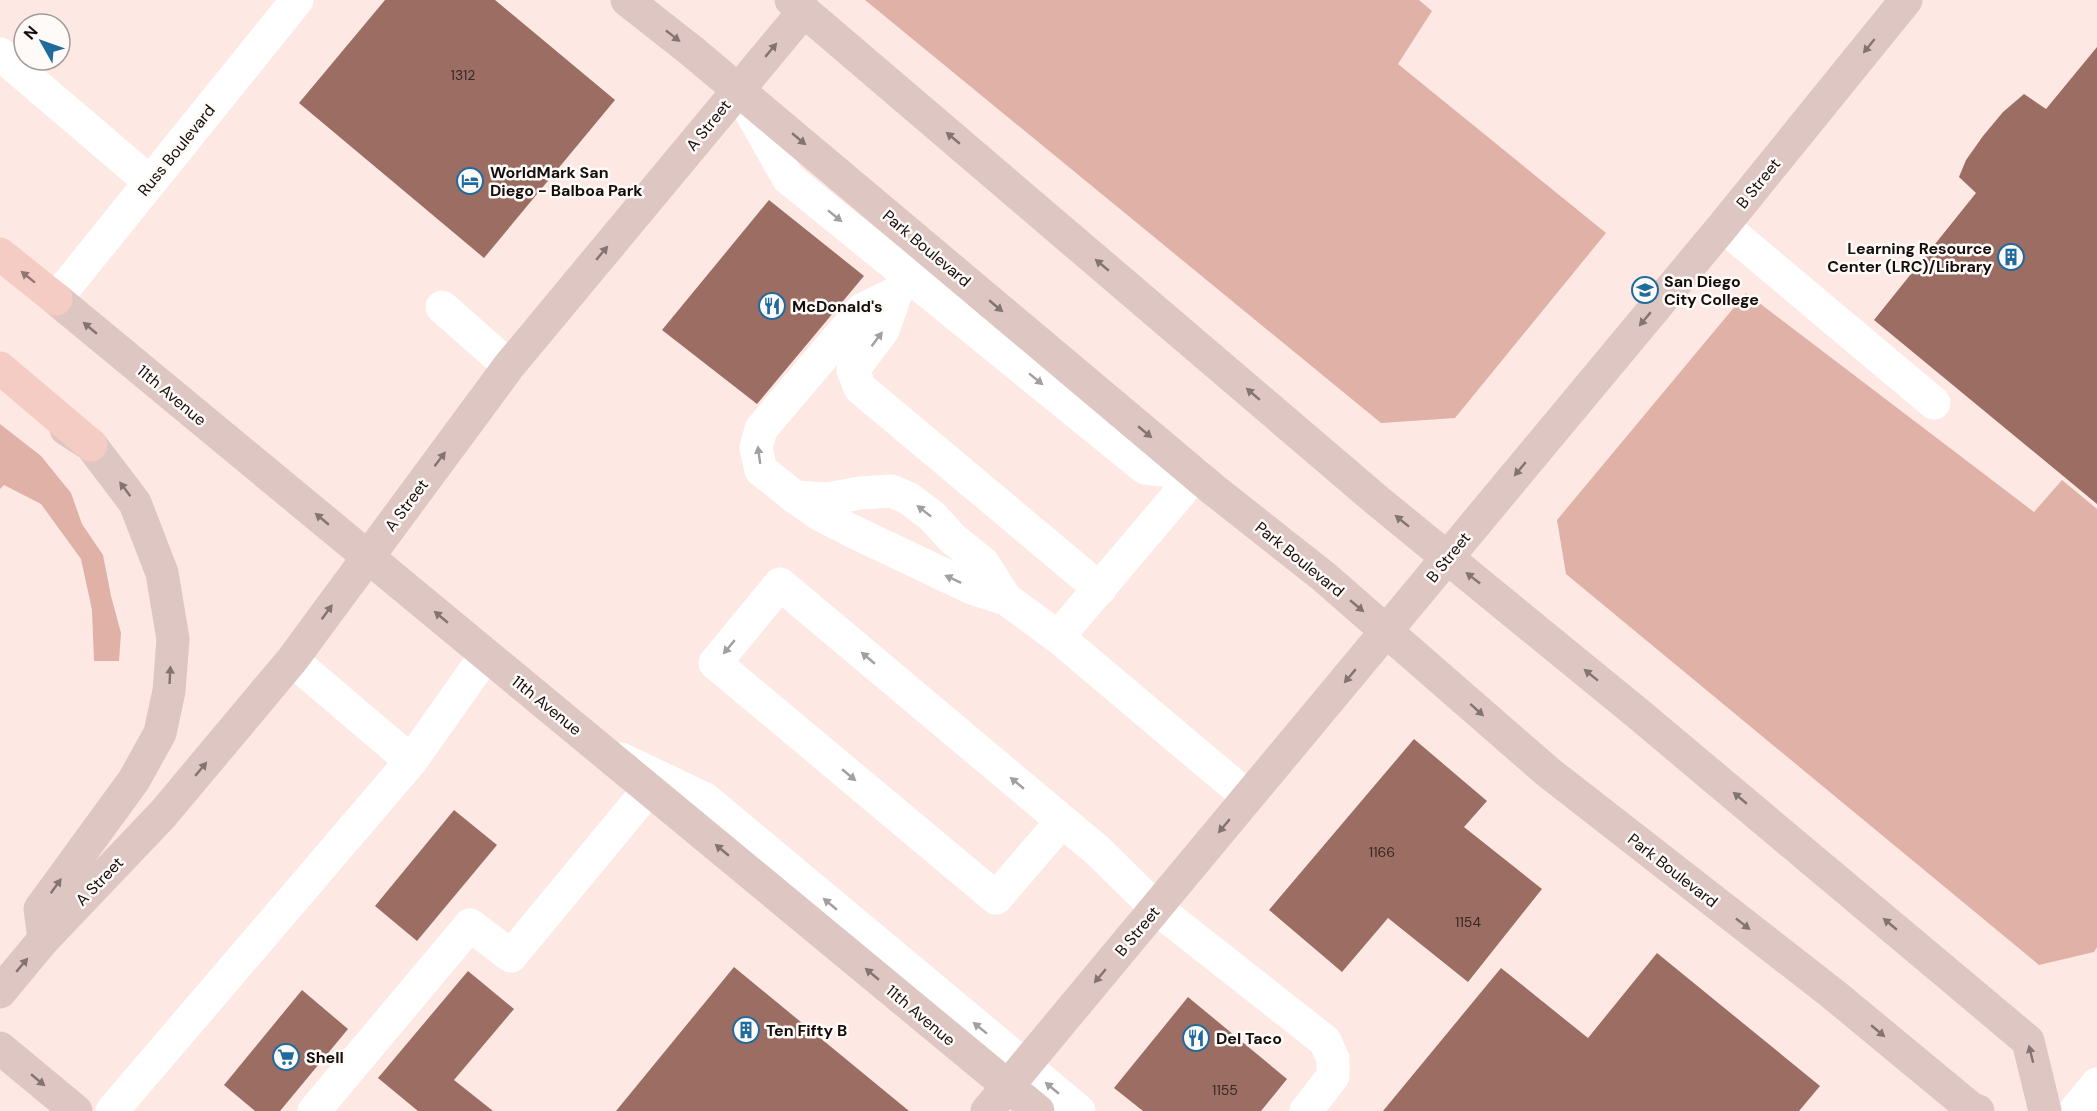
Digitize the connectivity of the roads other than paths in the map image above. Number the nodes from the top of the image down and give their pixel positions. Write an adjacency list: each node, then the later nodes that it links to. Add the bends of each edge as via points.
1 (297, 0): 7 (street, Russ Boulevard)
2 (627, 0): 6 (main road, Park Boulevard, one-way to 6)
3 (1906, 0): 8 (main road, B Street, one-way to 8)
4 (797, 5): 6 (main road, A Street, one-way to 4); 22 (main road, one-way to 4)
5 (0, 54): 7 (street)
6 (738, 89): 9 (main road, Park Boulevard, one-way to 9); 11 (street, one-way to 11, via 788,178); 14 (main road, A Street, one-way to 6)
7 (150, 182): 12 (street, Russ Boulevard)
8 (1723, 226): 17 (street); 22 (main road, B Street, one-way to 22)
9 (929, 250): 11 (street); 19 (main road, Park Boulevard, one-way to 19)
10 (0, 254): 12 (highway, one-way to 10)
11 (902, 285): 19 (street, one-way to 19, via 1145,468); 20 (street, one-way to 11, via 761,470 756,448 761,429 863,309); 23 (street, one-way to 11, via 860,388 853,370 883,330)
12 (56, 299): 21 (main road, 11th Avenue, one-way to 12)
13 (442, 307): 14 (street)
14 (509, 366): 21 (main road, A Street, one-way to 14)
15 (0, 369): 18 (highway)
16 (0, 389): 18 (main road)
17 (1934, 403)
18 (91, 445): 35 (main road, one-way to 18, via 40,909 134,780 160,733 170,691 172,639 162,573 135,503)
19 (1196, 474): 23 (street); 25 (main road, Park Boulevard, one-way to 25)
20 (795, 497): 24 (street, one-way to 20, via 972,588 874,541 819,514); 24 (street, one-way to 20, via 983,563 908,498 891,491 828,499)
21 (367, 556): 27 (main road, 11th Avenue, one-way to 21); 28 (main road, A Street, one-way to 21)
22 (1447, 558): 25 (main road, B Street); 48 (main road, one-way to 22, via 2028,1041 1832,874)
23 (1100, 589): 26 (street)
24 (1006, 599): 26 (street)
25 (1387, 631): 32 (main road, B Street, one-way to 32); 47 (main road, Park Boulevard, one-way to 47, via 1548,772)
26 (1058, 637): 32 (street)
27 (486, 655): 29 (main road, 11th Avenue); 30 (street)
28 (292, 660): 30 (street); 35 (main road, A Street, one-way to 28, via 163,814)
29 (601, 750): 31 (main road, 11th Avenue); 38 (street, one-way to 29, via 705,799)
30 (411, 761): 41 (street)
31 (649, 789): 38 (main road, 11th Avenue, one-way to 31); 42 (street, via 511,956 470,925)
32 (1248, 797): 34 (main road, B Street, one-way to 34)
33 (1062, 821): 33 (street, one-way to 33, via 780,584 715,663 996,898); 34 (street)
34 (1156, 908): 38 (main road, B Street, one-way to 38); 46 (street, via 1325,1041 1334,1059 1333,1076)
35 (44, 939): 36 (main road, A Street, one-way to 35)
36 (0, 992)
37 (0, 1048): 40 (main road, one-way to 40)
38 (1016, 1076): 43 (main road, B Street); 44 (main road, 11th Avenue); 45 (street, one-way to 38)
39 (2097, 1084): 49 (street)
40 (76, 1111)
41 (112, 1111)
42 (314, 1111)
43 (987, 1111)
44 (1038, 1111)
45 (1079, 1111)
46 (1306, 1111)
47 (1978, 1111)
48 (2045, 1111)
49 (2075, 1111)

